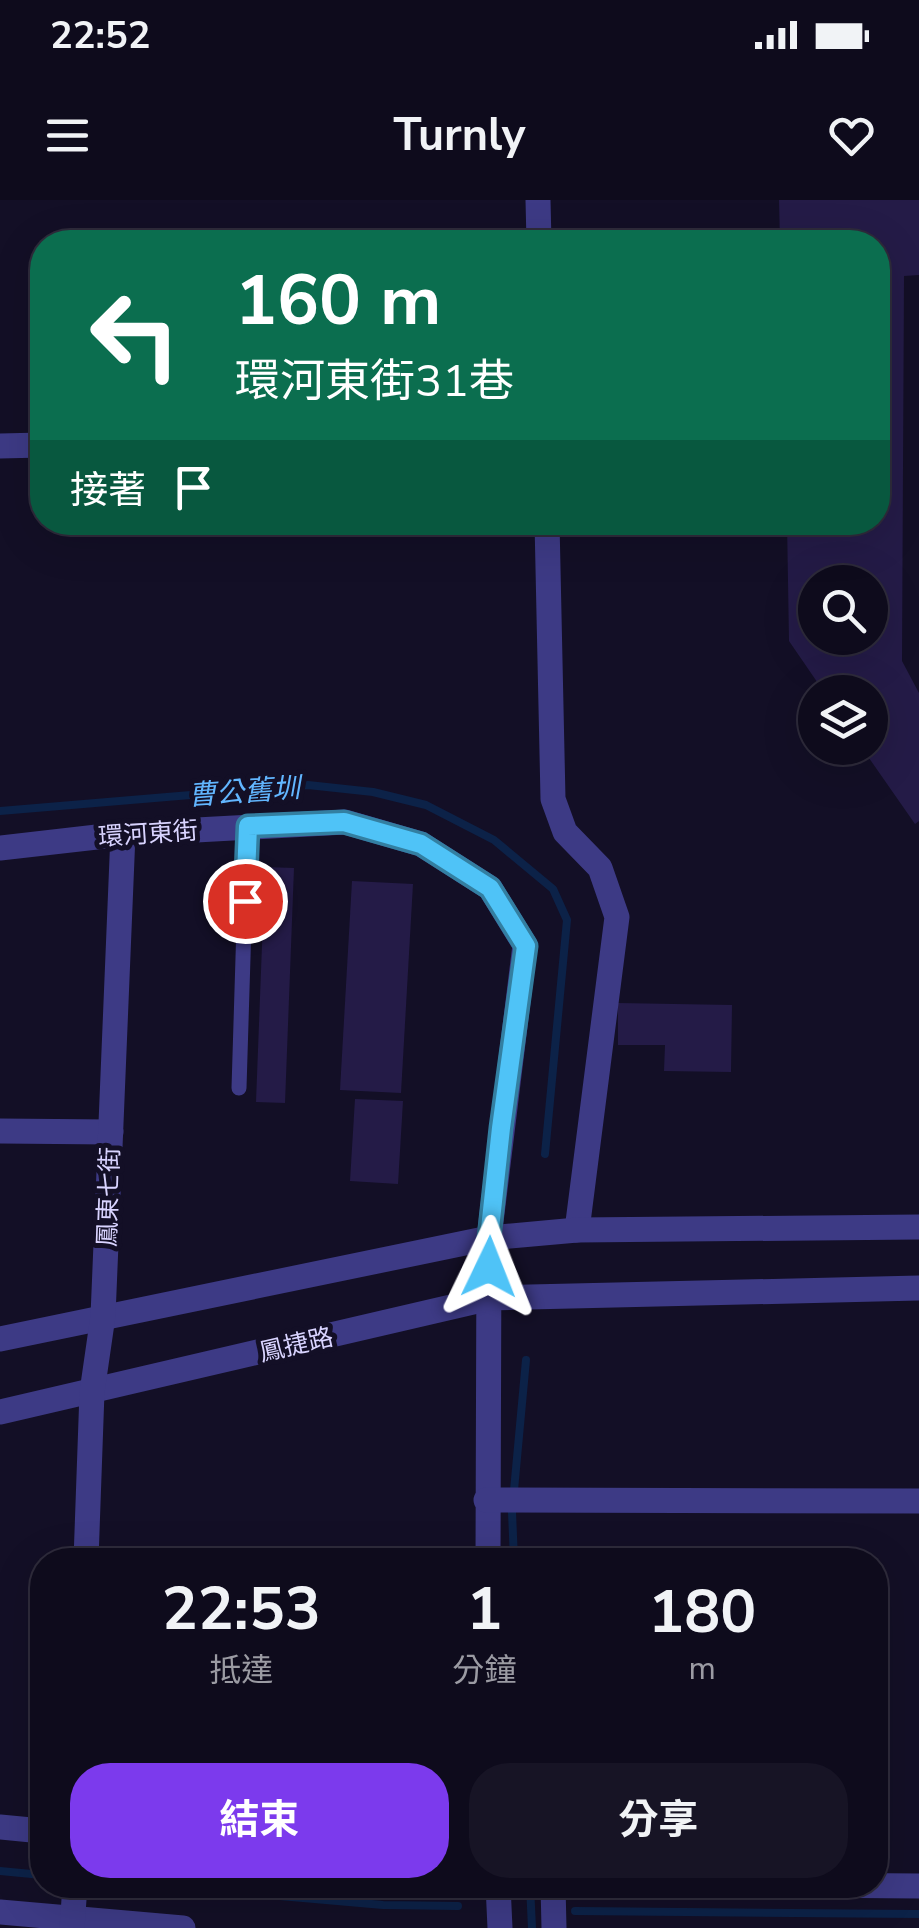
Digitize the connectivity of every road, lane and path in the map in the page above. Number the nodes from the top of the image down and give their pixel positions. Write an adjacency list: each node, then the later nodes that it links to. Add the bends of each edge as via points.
1 (538, 200): 2 (street)
2 (539, 230)
3 (30, 445): 4 (street)
4 (0, 446)
5 (547, 535): 13 (street, via 553,799 565,832 600,868 617,917)
6 (248, 826): 7 (street, 環河東街); 9 (lane); 14 (street, 環河東街, via 344,822 421,844 490,888 526,946)
7 (123, 834): 8 (street, 環河東街); 11 (street, 鳳東七街)
8 (0, 848)
9 (239, 1088)
10 (0, 1131): 11 (street)
11 (111, 1132): 17 (street, 鳳東七街)
12 (919, 1227): 13 (street)
13 (577, 1230): 14 (street)
14 (489, 1238): 16 (street, 環河東街); 17 (street)
15 (919, 1288): 16 (street, 鳳捷路)
16 (490, 1298): 19 (street, 鳳捷路); 21 (street, 環河東街)
17 (103, 1316): 18 (street); 19 (street, 鳳東七街)
18 (0, 1338)
19 (92, 1392): 20 (street, 鳳捷路); 23 (street, 鳳東七街)
20 (0, 1412)
21 (503, 1500): 22 (street); 24 (street, 環河東街)
22 (919, 1500)
23 (86, 1548)
24 (491, 1548)
25 (0, 1827): 26 (street)
26 (30, 1830)
27 (888, 1886): 28 (street)
28 (919, 1886)
29 (499, 1898): 34 (street)
30 (553, 1898): 35 (street)
31 (73, 1908): 32 (street); 33 (street)
32 (0, 1912)
33 (183, 1928)
34 (500, 1928)
35 (554, 1928)

